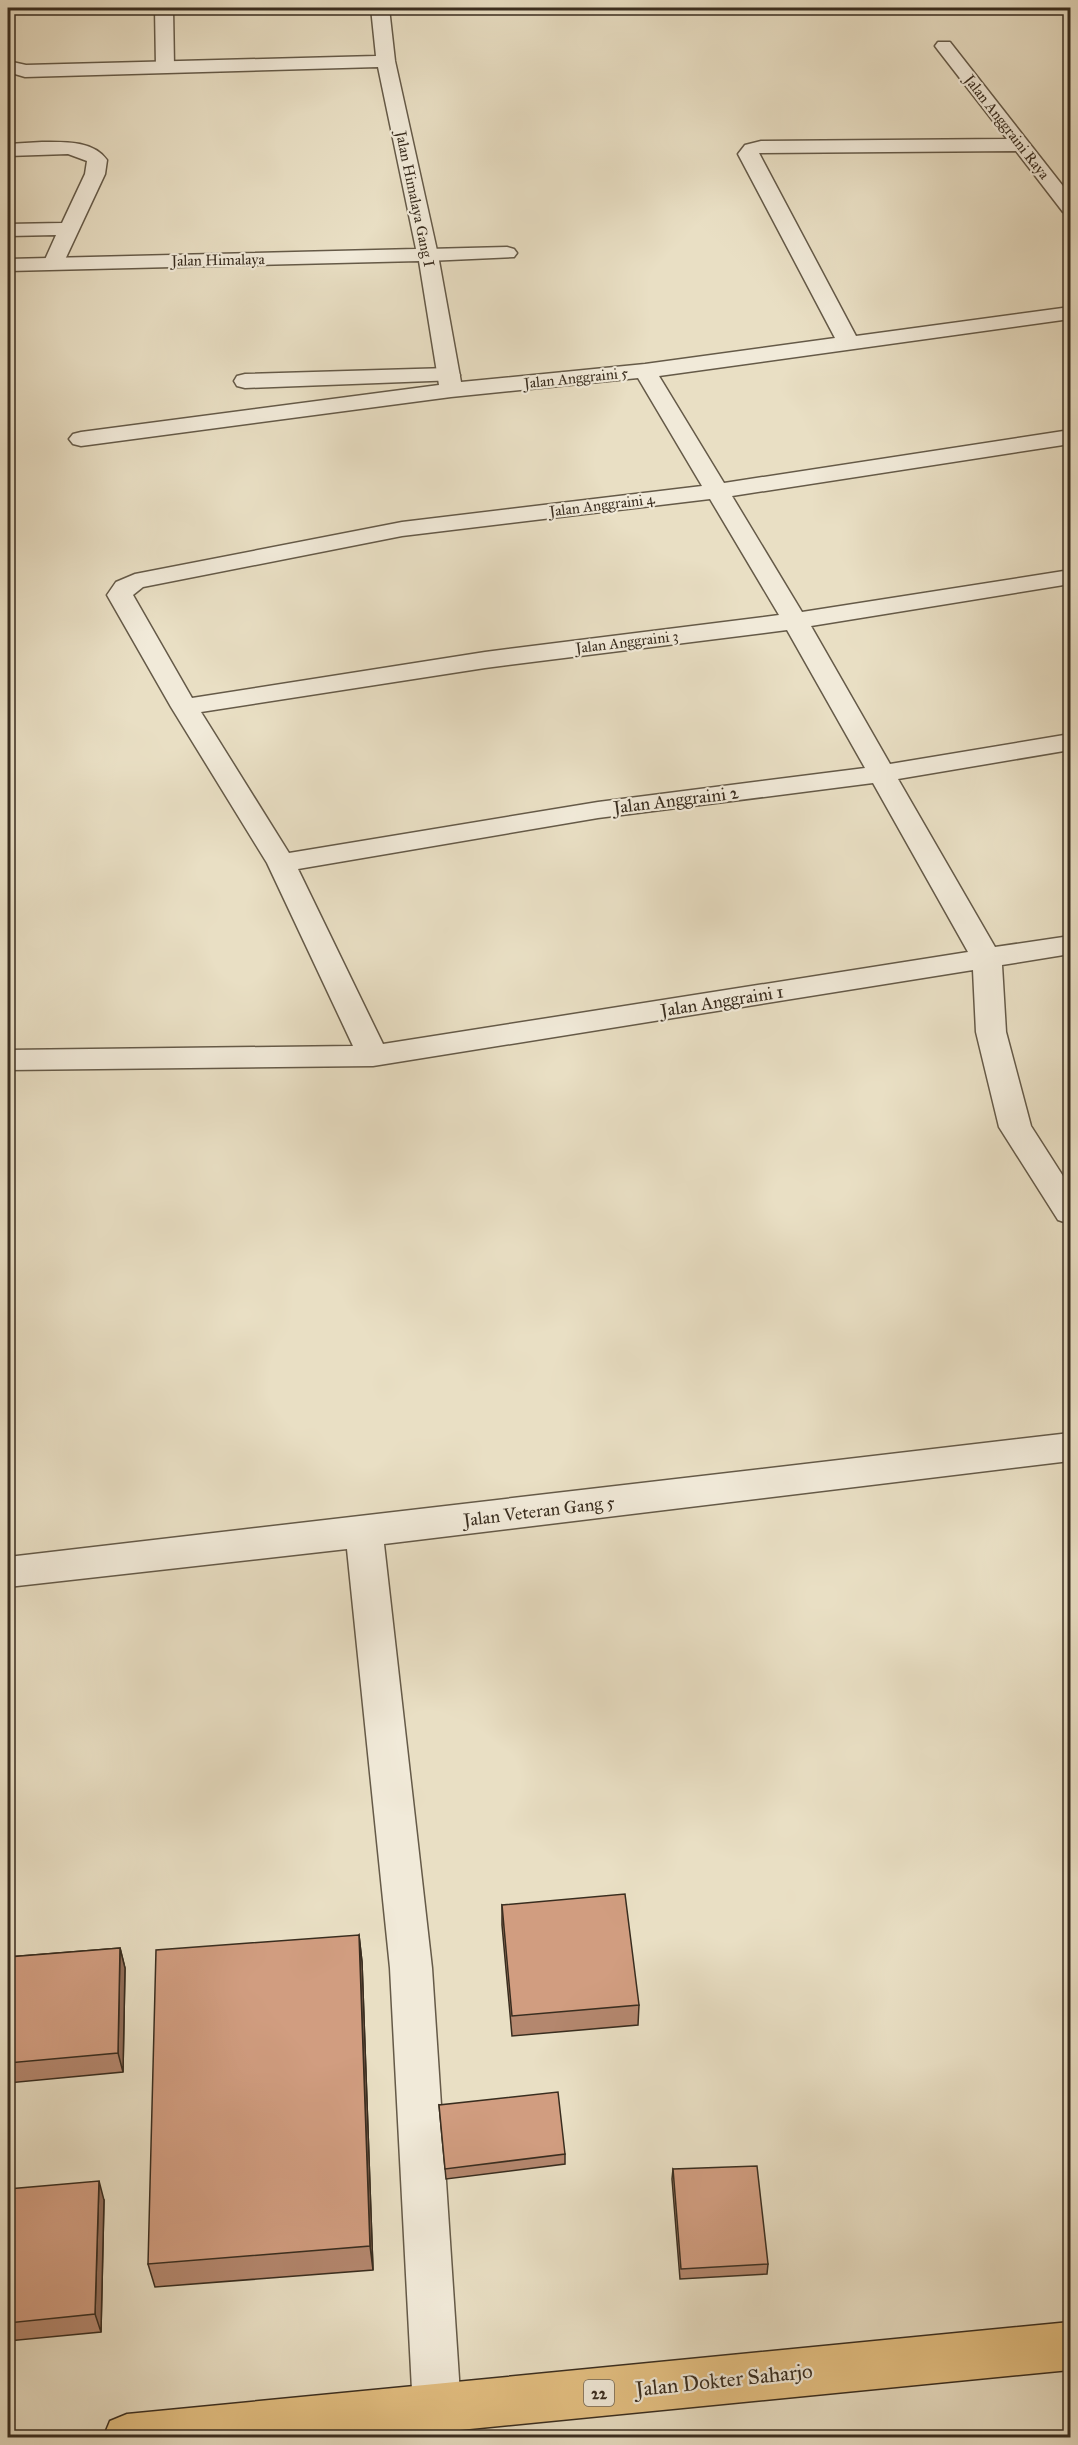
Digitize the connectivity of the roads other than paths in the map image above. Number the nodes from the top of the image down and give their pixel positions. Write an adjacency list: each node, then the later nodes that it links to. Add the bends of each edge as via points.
1 (164, 8): 6 (street)
2 (380, 8): 4 (street, Jalan Himalaya Gang I)
3 (944, 46): 7 (street, Jalan Anggraini Raya)
4 (386, 61): 6 (street); 13 (street, Jalan Himalaya Gang I)
5 (8, 66): 6 (street, via 25,71)
6 (165, 68)
7 (1020, 145): 9 (street, Jalan Anggraini Raya); 17 (street, via 752,149 748,154)
8 (8, 150): 10 (street, via 81,148 93,154 97,160 95,174)
9 (1071, 208)
10 (69, 229): 11 (street); 14 (street)
11 (8, 230)
12 (507, 253): 13 (street, Jalan Himalaya)
13 (428, 255): 14 (street, Jalan Himalaya); 20 (street, Jalan Himalaya Gang I)
14 (53, 264): 15 (street, Jalan Himalaya)
15 (8, 265)
16 (1071, 313): 17 (street, Jalan Anggraini 5)
17 (848, 342): 18 (street, Jalan Anggraini 5)
18 (645, 371): 20 (street, Jalan Anggraini 5); 23 (street)
19 (245, 381): 20 (street)
20 (450, 383): 22 (street, Jalan Anggraini 5)
21 (1071, 437): 23 (street, Jalan Anggraini 4)
22 (81, 439)
23 (716, 490): 25 (street); 26 (street, Jalan Anggraini 4, via 402,529 135,581 120,595)
24 (1071, 577): 25 (street, Jalan Anggraini 3)
25 (795, 621): 26 (street, Jalan Anggraini 3, via 485,660); 28 (street)
26 (184, 706): 29 (street)
27 (1071, 742): 28 (street, Jalan Anggraini 2)
28 (880, 774): 29 (street, Jalan Anggraini 2, via 598,810); 31 (street)
29 (281, 863): 32 (street)
30 (1071, 945): 31 (street, Jalan Anggraini 1)
31 (987, 960): 32 (street, Jalan Anggraini 1); 34 (street, via 991,1032 1015,1127)
32 (373, 1056): 33 (street, Jalan Anggraini 1)
33 (8, 1060)
34 (1071, 1212)
35 (1071, 1447): 36 (street, Jalan Veteran Gang 5)
36 (364, 1532): 37 (street, Jalan Veteran Gang 5); 39 (street, via 411,1968)
37 (8, 1572)
38 (1071, 2346): 39 (highway, Jalan Dokter Saharjo / 22)
39 (437, 2409): 40 (highway, Jalan Dokter Saharjo / 22)
40 (128, 2438)

